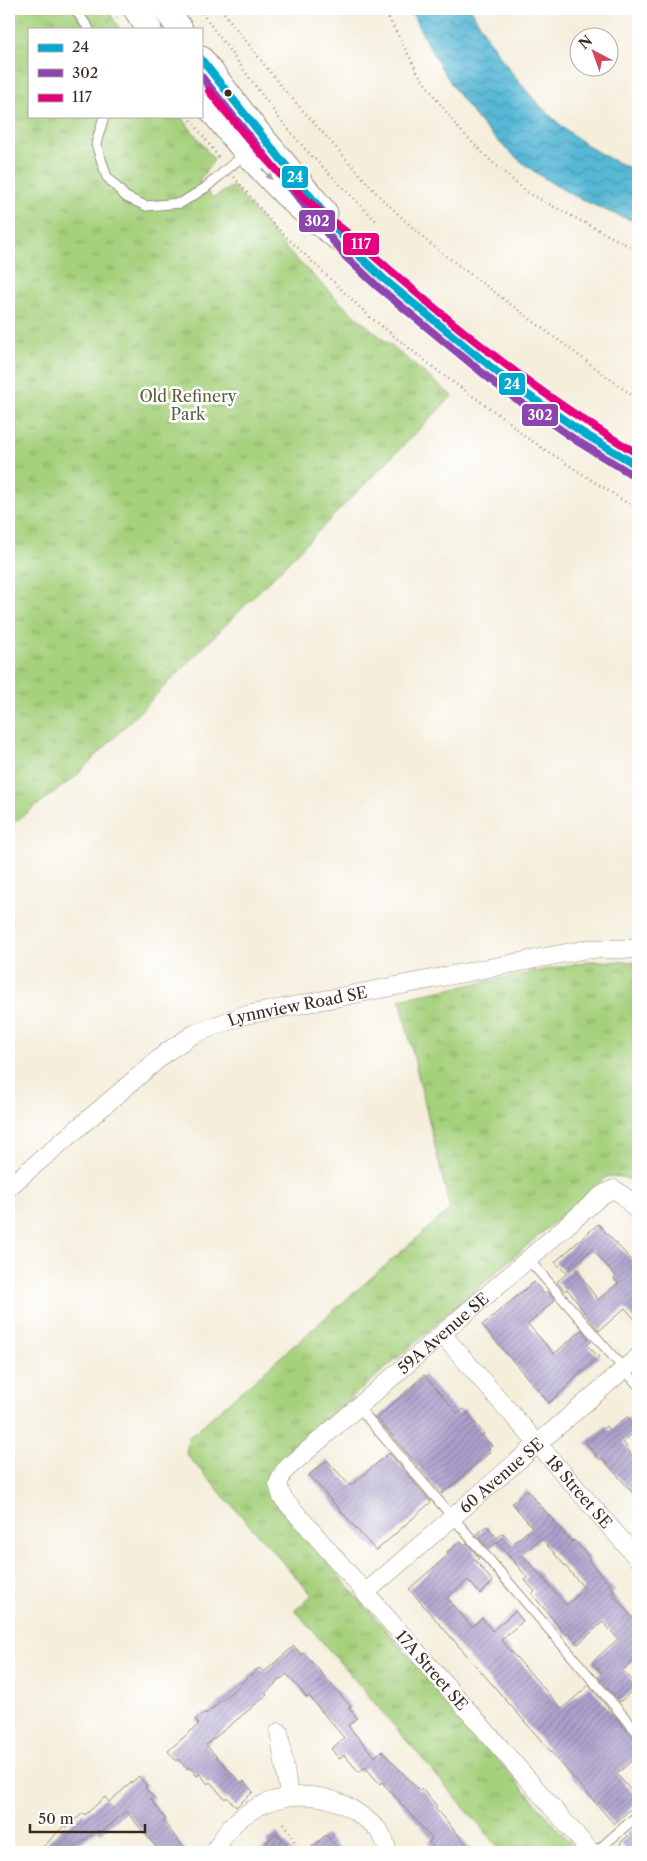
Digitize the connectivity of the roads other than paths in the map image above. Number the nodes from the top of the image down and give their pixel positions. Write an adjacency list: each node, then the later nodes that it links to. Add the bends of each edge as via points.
1 (75, 9): 4 (lane)
2 (136, 9): 5 (street)
3 (166, 9): 6 (street)
4 (88, 28)
5 (149, 28)
6 (179, 28)
7 (202, 61): 10 (street)
8 (202, 98): 10 (street)
9 (103, 118): 10 (lane, via 96,144 107,177 126,197 146,206 181,203 205,188)
10 (255, 146): 11 (street, via 385,280 508,381)
11 (638, 466)
12 (638, 949): 13 (street, Lynnview Road SE, via 587,949 241,1016 174,1046)
13 (9, 1186)
14 (638, 1212): 15 (street, 59A Avenue SE, via 614,1189 602,1195)
15 (528, 1259): 16 (street, 59A Avenue SE); 18 (lane)
16 (442, 1334): 20 (street, 59A Avenue SE); 21 (street, 18 Street SE)
17 (638, 1357): 18 (street, 60 Avenue SE)
18 (624, 1370): 19 (lane); 21 (street, 60 Avenue SE)
19 (638, 1385)
20 (358, 1407): 22 (street, 59A Avenue SE, via 284,1471); 23 (lane)
21 (538, 1444): 23 (street, 60 Avenue SE); 24 (street, 18 Street SE)
22 (278, 1484): 25 (street, 17A Street SE, via 282,1497)
23 (452, 1518): 25 (street, 60 Avenue SE); 27 (lane)
24 (638, 1559)
25 (365, 1593): 32 (street, 17A Street SE)
26 (279, 1732): 28 (street)
27 (638, 1733)
28 (289, 1795): 30 (street, via 269,1802 238,1820); 31 (street, via 318,1795 347,1805 381,1834)
29 (638, 1815): 33 (lane)
30 (214, 1852)
31 (388, 1852)
32 (591, 1852)
33 (596, 1852)

